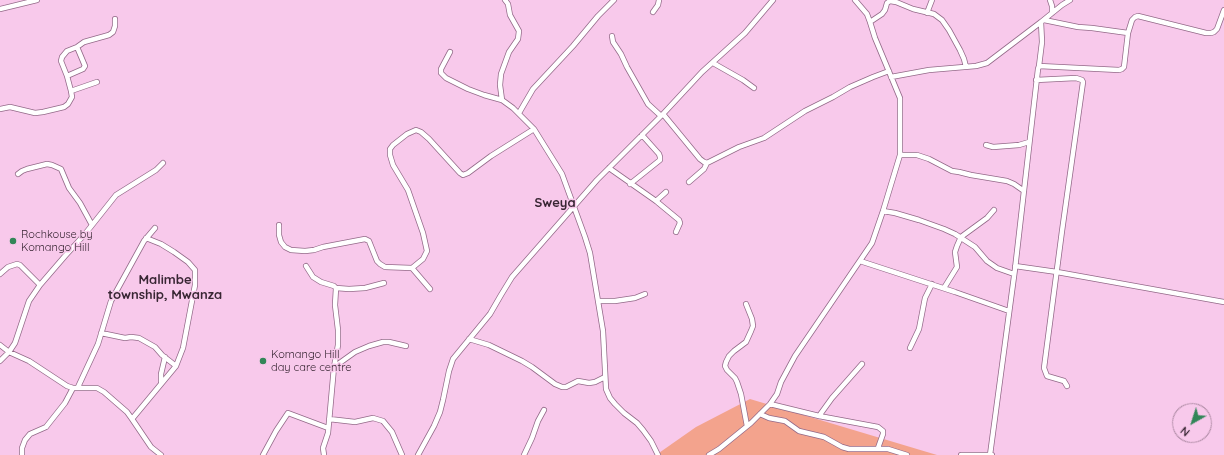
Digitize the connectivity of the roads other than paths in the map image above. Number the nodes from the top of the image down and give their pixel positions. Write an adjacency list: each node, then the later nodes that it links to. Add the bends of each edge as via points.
1 (37, 0): 10 (street)
2 (614, 0): 34 (street, via 532,89)
3 (659, 0): 12 (street)
4 (773, 0): 22 (street, via 745,33)
5 (855, 0): 17 (street)
6 (932, 0): 13 (street)
7 (1050, 0): 14 (street)
8 (1070, 0): 14 (street)
9 (507, 1): 32 (street, via 510,15 519,31 518,39 509,52 501,74)
10 (0, 9)
11 (1224, 10): 18 (street, via 1217,29 1211,33 1138,16 1132,20)
12 (653, 12)
13 (927, 13): 17 (street, via 890,1 882,14); 24 (street, via 934,14 942,20 960,50)
14 (1052, 13): 16 (street)
15 (115, 19): 20 (street, via 115,26 109,35 84,42)
16 (1043, 21): 18 (street); 23 (street); 24 (street, via 987,64)
17 (870, 22): 25 (street)
18 (1128, 33): 23 (street, via 1122,69)
19 (612, 36): 35 (street, via 648,104)
20 (77, 47): 26 (street, via 67,51 62,57); 26 (street, via 85,66)
21 (450, 52): 32 (street, via 441,69 446,78 468,89)
22 (713, 63): 30 (street); 35 (street)
23 (1039, 66): 28 (street)
24 (966, 67): 27 (street)
25 (889, 71): 27 (street); 42 (street, via 850,87 812,107 764,138)
26 (67, 76): 31 (street)
27 (891, 77): 40 (street, via 900,98)
28 (1036, 80): 38 (street); 63 (street, via 1082,80)
29 (97, 82): 31 (street)
30 (754, 88)
31 (71, 91): 33 (street, via 72,97 68,104 48,112 35,113 10,107)
32 (502, 100): 34 (street)
33 (0, 109)
34 (519, 113): 36 (street)
35 (662, 115): 37 (street); 42 (street, via 700,159)
36 (534, 129): 50 (street, via 562,174); 62 (street, via 463,175 421,132 416,130 407,134 393,145 390,155 393,165 408,190 427,251 423,259)
37 (642, 135): 43 (street); 46 (street, via 660,157 658,162)
38 (1029, 142): 39 (street, via 1019,146); 47 (street)
39 (986, 145)
40 (900, 155): 47 (street, via 929,159 952,171 971,176 1007,181); 52 (street)
41 (163, 163): 53 (street, via 116,195)
42 (707, 163): 45 (street)
43 (609, 168): 46 (street); 50 (street)
44 (18, 174): 53 (street, via 47,164 61,169 69,188)
45 (689, 182)
46 (630, 184): 49 (street)
47 (1024, 191): 61 (street)
48 (666, 192): 49 (street)
49 (656, 202): 56 (street, via 678,220 680,223)
50 (574, 207): 73 (street, via 590,253); 78 (street, via 512,278 484,324)
51 (994, 210): 58 (street)
52 (883, 211): 58 (street, via 944,229); 59 (street, via 872,243)
53 (92, 225): 68 (street)
54 (279, 225): 62 (street, via 281,242 291,250 314,250 365,239 369,241 380,264 385,267)
55 (155, 228): 57 (street)
56 (676, 232)
57 (146, 238): 77 (street, via 111,301); 86 (street, via 174,252 195,270 192,305 183,348)
58 (961, 238): 65 (street, via 975,247 997,268); 70 (street, via 957,246 956,267)
59 (860, 261): 67 (street); 92 (street, via 795,356)
60 (306, 266): 69 (street, via 321,282)
61 (1015, 266): 63 (street); 65 (street)
62 (412, 268): 71 (street)
63 (1056, 272): 74 (street); 90 (street, via 1044,368 1047,376 1064,381)
64 (0, 274): 68 (street, via 17,264)
65 (1014, 274): 76 (street)
66 (384, 283): 69 (street, via 365,288)
67 (932, 284): 70 (street); 81 (street, via 925,298 919,329)
68 (40, 285): 82 (street, via 29,301 15,343)
69 (336, 288): 87 (street, via 338,345)
70 (944, 288): 76 (street)
71 (430, 289)
72 (645, 294): 73 (street, via 615,301)
73 (598, 301): 88 (street, via 603,331)
74 (1224, 302)
75 (746, 304): 98 (street, via 753,326 746,342 729,356 725,366 737,382)
76 (1009, 311): 112 (street)
77 (101, 333): 83 (street, via 139,338 155,347); 91 (street)
78 (469, 339): 88 (street, via 522,361 562,387 578,381 595,382); 102 (street, via 451,363 440,412)
79 (0, 345): 82 (street)
80 (406, 346): 87 (street, via 383,342 369,346 355,352)
81 (910, 348)
82 (9, 352): 84 (street); 91 (street, via 29,361 61,382)
83 (165, 357): 86 (street); 89 (street)
84 (0, 361)
85 (862, 364): 95 (street)
86 (176, 366): 89 (street)
87 (334, 367): 97 (street)
88 (605, 377): 108 (street, via 610,398 643,430)
89 (161, 382): 96 (street)
90 (1067, 386)
91 (76, 387): 96 (street, via 97,388); 103 (street, via 48,424 30,434 25,440)
92 (770, 404): 94 (street); 95 (street)
93 (544, 410): 107 (street)
94 (760, 414): 98 (street); 100 (street, via 785,421 798,431 824,437 842,447)
95 (818, 416): 100 (street, via 881,429 883,434)
96 (132, 418): 101 (street, via 151,447)
97 (329, 419): 99 (street); 106 (street, via 355,422 372,418 383,420 392,432)
98 (747, 426): 109 (street)
99 (328, 428): 104 (street, via 288,413); 105 (street)
100 (878, 448): 110 (street, via 896,450)
101 (159, 454)
102 (420, 454)
103 (22, 455)
104 (263, 455)
105 (324, 455)
106 (402, 455)
107 (524, 455)
108 (658, 455)
109 (709, 455)
110 (907, 455)
111 (961, 455): 112 (street)
112 (991, 455)

